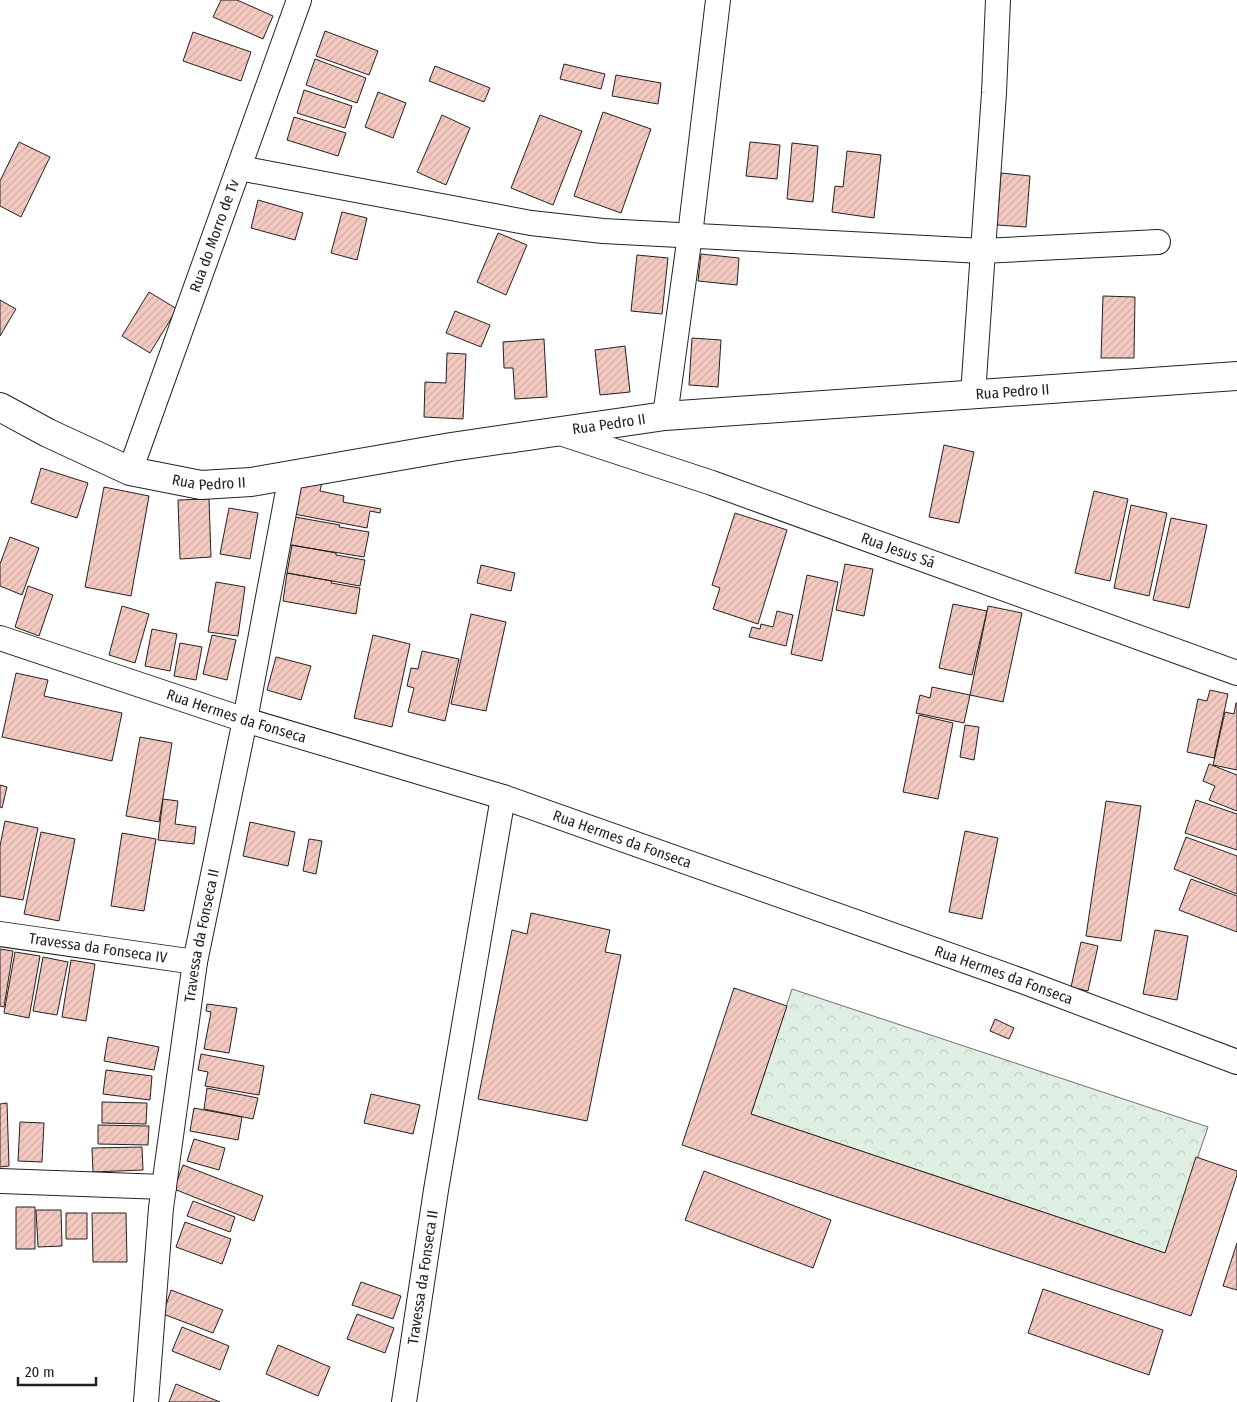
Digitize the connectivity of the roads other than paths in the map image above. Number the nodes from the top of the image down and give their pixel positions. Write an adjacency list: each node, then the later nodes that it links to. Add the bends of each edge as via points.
1 (299, 0): 4 (street, Rua do Morro de Tv)
2 (718, 0): 5 (street)
3 (998, 0): 7 (street)
4 (239, 168): 5 (street, via 532,223 603,231); 13 (street, Rua do Morro de Tv)
5 (690, 235): 7 (street); 11 (street)
6 (1158, 242): 7 (street)
7 (982, 251): 9 (street)
8 (1237, 376): 9 (street, Rua Pedro II)
9 (973, 394): 11 (street, Rua Pedro II)
10 (0, 406): 13 (street, Rua Pedro II, via 48,433)
11 (664, 416): 12 (street, Rua Pedro II)
12 (557, 432): 14 (street, Rua Pedro II); 16 (street, Rua Jesus Sá, via 712,483)
13 (130, 471): 14 (street, Rua Pedro II, via 201,484 250,482)
14 (291, 475): 17 (street, Travessa da Fonseca II)
15 (0, 638): 17 (street, Rua Hermes da Fonseca)
16 (1237, 673)
17 (245, 720): 18 (street, Rua Hermes da Fonseca); 20 (street, Travessa da Fonseca II)
18 (503, 797): 21 (street, Rua Hermes da Fonseca, via 1022,981); 25 (street, Travessa da Fonseca II, via 436,1190)
19 (0, 934): 20 (street, Travessa da Fonseca IV)
20 (195, 962): 23 (street, Travessa da Fonseca II)
21 (1237, 1062)
22 (0, 1181): 23 (street)
23 (164, 1187): 24 (street, Travessa da Fonseca II)
24 (146, 1402)
25 (404, 1402)

